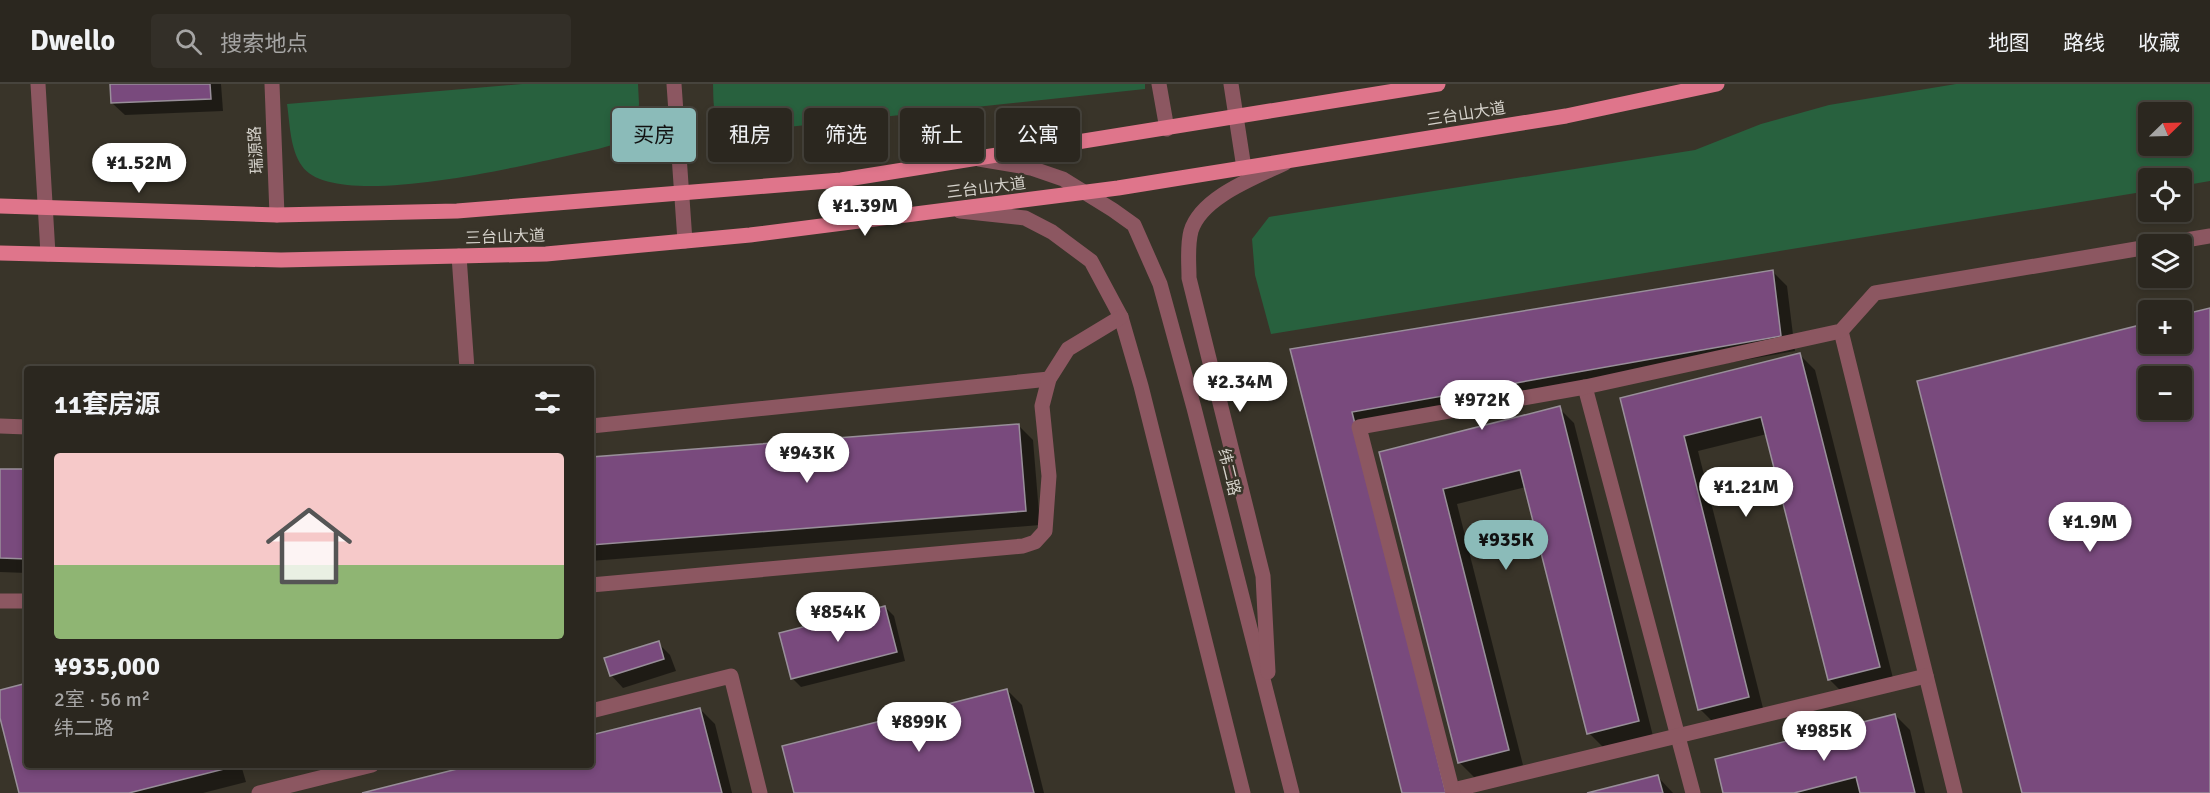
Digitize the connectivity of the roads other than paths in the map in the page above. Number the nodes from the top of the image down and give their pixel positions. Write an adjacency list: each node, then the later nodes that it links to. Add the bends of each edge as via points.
1 (38, 84): 18 (street)
2 (272, 84): 20 (street, 瑞源路)
3 (674, 84): 15 (street)
4 (1159, 84): 9 (street)
5 (1231, 84): 8 (street)
6 (1438, 84): 8 (main road, 三台山大道)
7 (1718, 84): 12 (main road, 三台山大道, via 1566,116)
8 (1237, 118): 9 (main road, 三台山大道); 14 (street)
9 (1167, 129): 10 (main road, 三台山大道)
10 (984, 158)
11 (984, 160): 16 (street, 纬二路, via 1031,168 1063,179)
12 (1293, 160): 14 (main road, 三台山大道); 40 (street, via 1246,181 1201,211 1191,229 1188,249 1190,278 1263,576)
13 (959, 162): 15 (main road, 三台山大道, via 841,180)
14 (1244, 168): 16 (main road, 三台山大道)
15 (682, 193): 20 (main road, 三台山大道, via 457,211); 23 (street)
16 (1086, 193): 19 (main road, 三台山大道); 40 (street, 纬二路, via 1134,225 1160,284)
17 (0, 206): 18 (main road, 三台山大道)
18 (45, 207): 20 (main road, 三台山大道); 26 (street)
19 (951, 210): 23 (main road, 三台山大道); 28 (street, via 1025,218 1052,232 1091,261)
20 (277, 215)
21 (2210, 236): 22 (street)
22 (2192, 239)
23 (685, 241): 27 (main road, 三台山大道, via 546,254)
24 (2138, 249): 29 (street, via 1875,293)
25 (0, 253): 26 (main road, 三台山大道)
26 (48, 254): 27 (main road, 三台山大道, via 281,260)
27 (459, 256): 30 (street)
28 (1121, 316): 31 (street, via 1068,349); 47 (street)
29 (1841, 331): 32 (street); 39 (street)
30 (467, 366)
31 (1049, 379): 34 (street); 36 (street, via 1042,405 1049,476 1046,520 1045,531 1035,542)
32 (1585, 387): 42 (street); 44 (street, via 1359,427)
33 (0, 426): 35 (street)
34 (594, 426)
35 (24, 427)
36 (594, 585)
37 (0, 601): 38 (street)
38 (24, 601)
39 (1926, 676): 42 (street); 50 (street)
40 (1270, 705): 48 (street, 纬二路)
41 (594, 710): 46 (street, via 730,676)
42 (1678, 736): 44 (street); 49 (street)
43 (360, 768): 45 (street)
44 (1453, 791)
45 (259, 793)
46 (760, 793)
47 (1243, 793)
48 (1292, 793)
49 (1693, 793)
50 (1955, 793)

